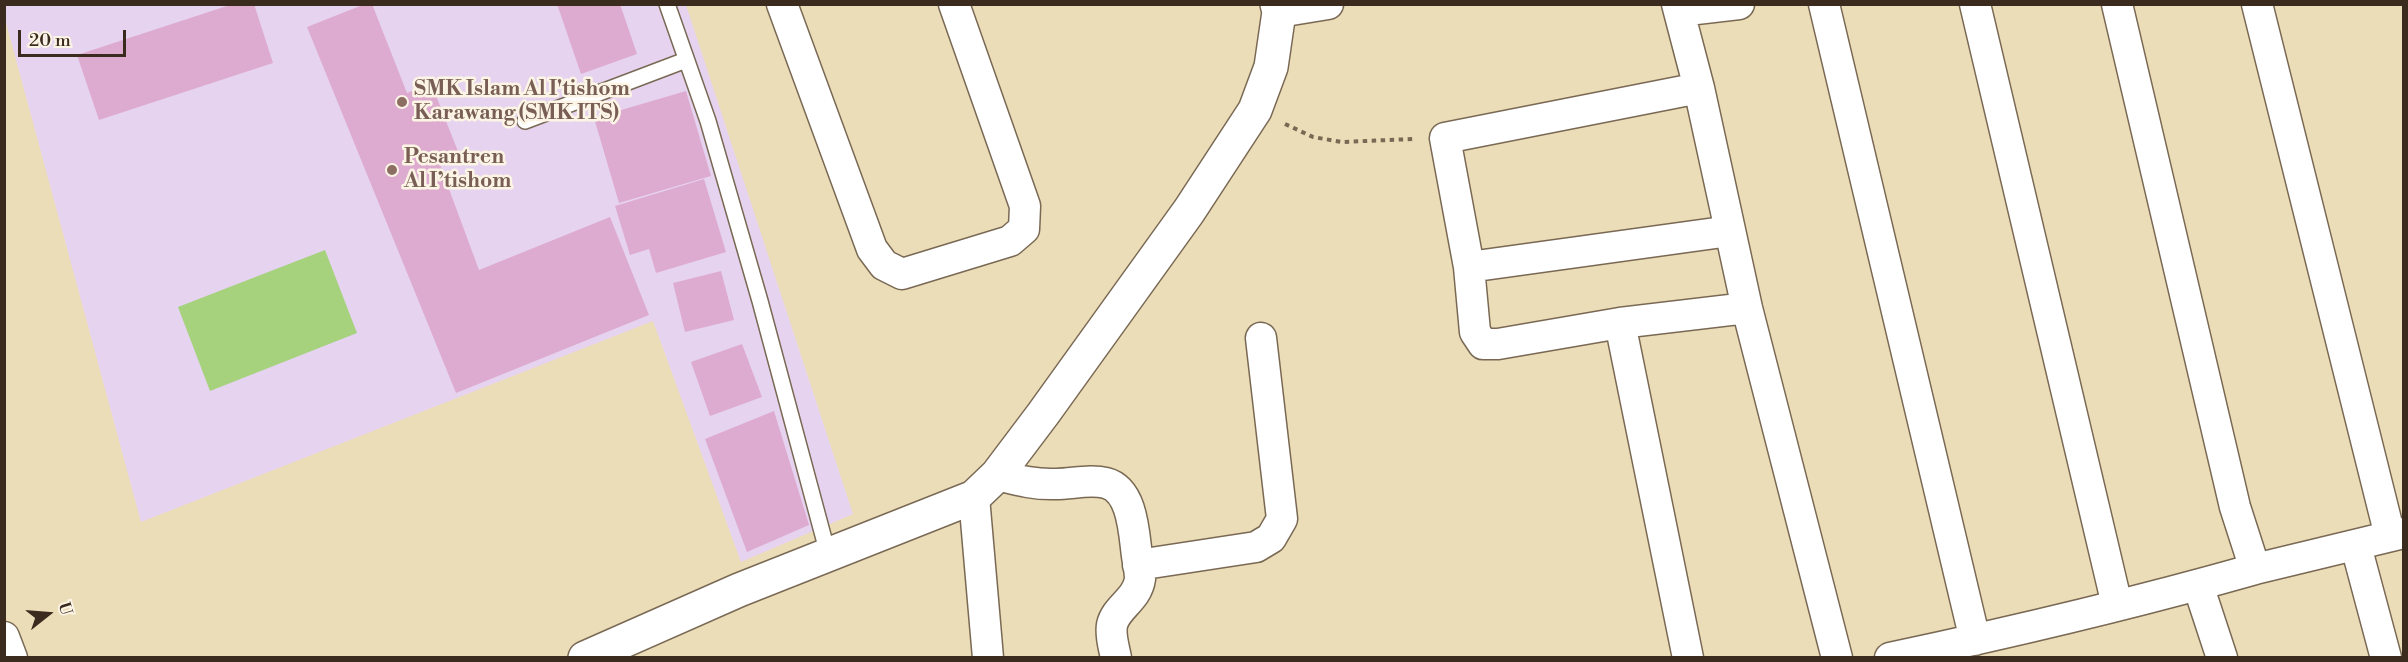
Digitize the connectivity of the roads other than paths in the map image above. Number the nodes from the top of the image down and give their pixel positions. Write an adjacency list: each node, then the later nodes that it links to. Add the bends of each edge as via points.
1 (667, 4): 12 (lane)
2 (782, 4): 3 (street, via 872,249 884,265 902,274 1010,241 1024,229 1025,206)
3 (954, 4)
4 (1328, 4): 10 (street)
5 (1738, 4): 11 (street)
6 (1824, 4): 30 (street)
7 (1975, 4): 28 (street)
8 (2117, 4): 26 (street, via 2235,507)
9 (2257, 4): 22 (street)
10 (1278, 8): 20 (street, via 1270,67 1255,110 1189,211)
11 (1678, 8): 13 (street)
12 (687, 60): 14 (lane); 24 (lane, via 708,121)
13 (1699, 88): 15 (street); 16 (street, via 1444,138)
14 (525, 121)
15 (1730, 231): 16 (street); 17 (street)
16 (1469, 267): 18 (street, via 1475,332 1483,344)
17 (1747, 308): 18 (street); 36 (street)
18 (1620, 323): 35 (street)
19 (1261, 338): 25 (street, via 1282,519 1271,538 1256,547)
20 (997, 475): 21 (street); 25 (street, via 1033,484 1092,481 1116,488 1130,514)
21 (974, 497): 24 (street); 33 (street)
22 (2397, 535): 23 (street)
23 (2356, 546): 26 (street); 39 (street)
24 (828, 554): 32 (street)
25 (1138, 565): 34 (street, via 1137,589 1112,626)
26 (2255, 569): 27 (street)
27 (2198, 585): 28 (street); 38 (street)
28 (2117, 605): 30 (street)
29 (4, 637): 31 (street)
30 (1976, 640): 37 (street)
31 (12, 657)
32 (585, 657)
33 (988, 657)
34 (1116, 657)
35 (1688, 657)
36 (1837, 657)
37 (1890, 657)
38 (2222, 657)
39 (2386, 657)

